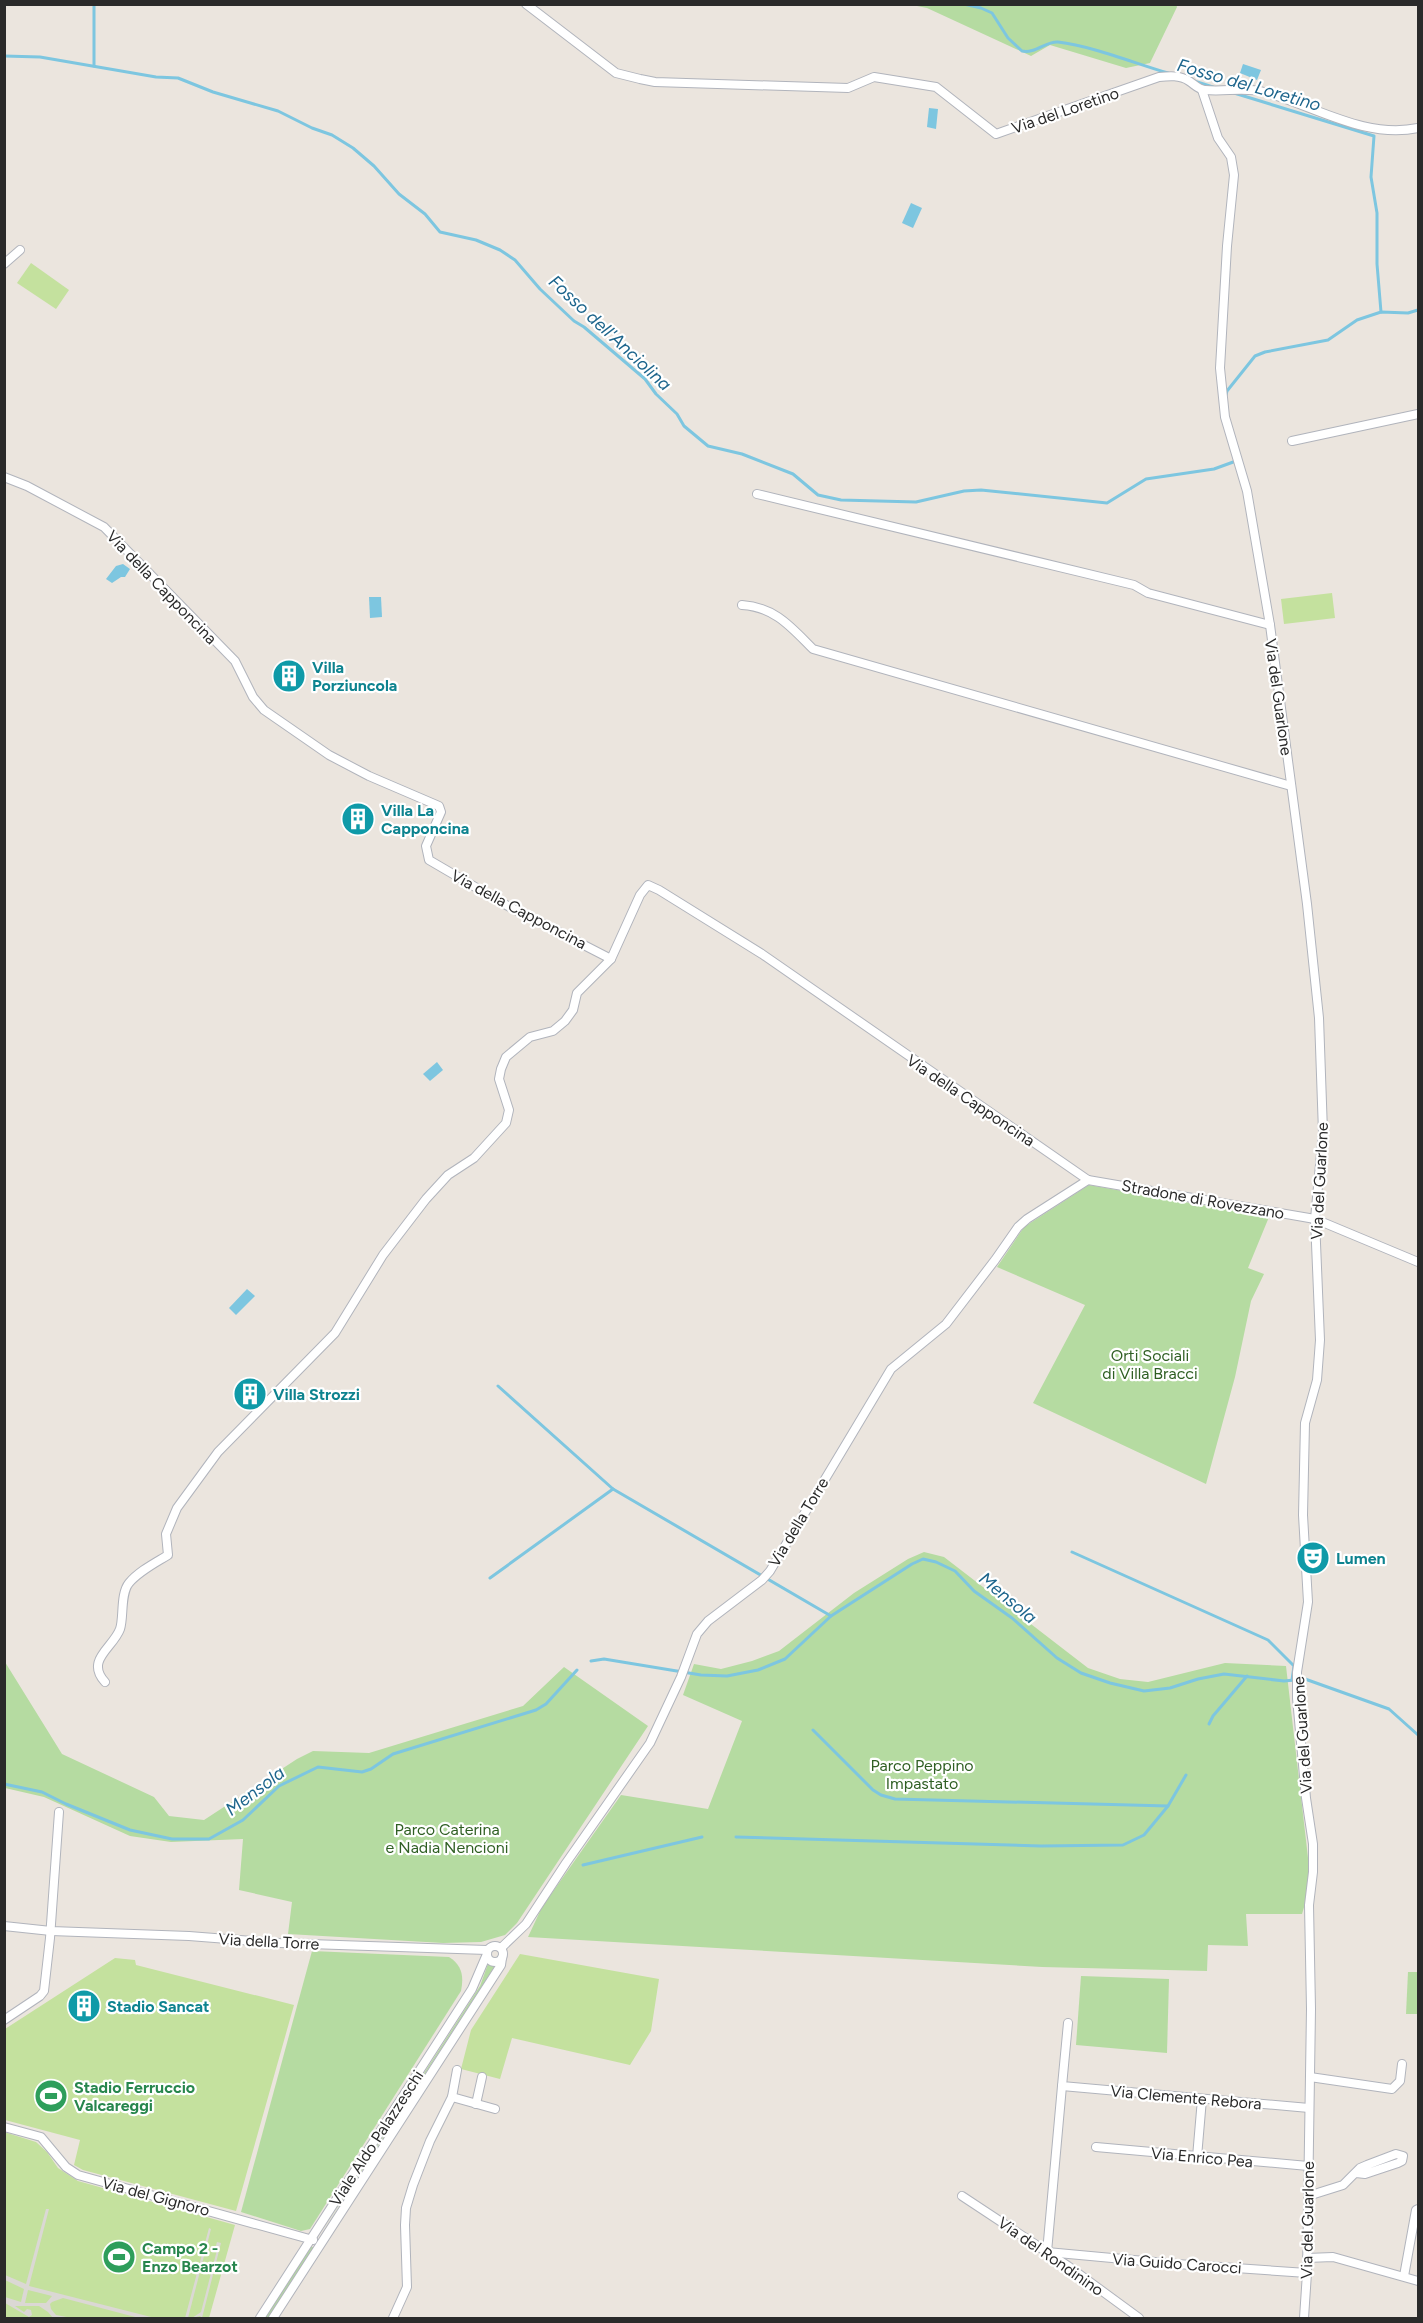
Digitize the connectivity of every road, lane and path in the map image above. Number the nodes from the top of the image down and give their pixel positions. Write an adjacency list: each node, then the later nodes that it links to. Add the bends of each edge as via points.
1 (526, 4): 2 (street, Via del Loretino, via 616,73 655,82 836,88 848,88 874,76 936,87 996,134 1159,77 1171,75)
2 (1202, 90): 3 (street, Via del Loretino, via 1261,91 1365,127); 11 (street, Via del Guarlone, via 1218,138 1231,157 1234,175 1220,368 1226,417 1247,491)
3 (1419, 128)
4 (20, 250): 5 (street)
5 (4, 264)
6 (1419, 414): 7 (street)
7 (1292, 441)
8 (4, 477): 13 (street, Via della Capponcina, via 104,527 235,662 264,710 329,754 439,806 441,812 426,846 429,861)
9 (757, 494): 11 (street, via 1134,585 1148,593)
10 (742, 605): 12 (street, via 759,606 784,620 813,649)
11 (1269, 625): 12 (street, Via del Guarlone)
12 (1291, 786): 15 (street, Via del Guarlone, via 1319,1018 1323,1131)
13 (611, 958): 14 (street, Via della Capponcina, via 648,885 762,954); 17 (street, via 577,993 573,1010 565,1021 553,1031 530,1037 506,1057 499,1079 509,1110 506,1123 474,1158 448,1175 426,1199 383,1255 335,1334 218,1452 177,1508 166,1534 168,1555 128,1584 120,1611 120,1628 99,1658 98,1669)
14 (1088, 1180): 15 (street, Stradone di Rovezzano); 21 (street, Via della Torre, via 1017,1227 946,1324 891,1369 775,1563 762,1580 702,1627 650,1743 526,1924)
15 (1315, 1220): 16 (street, Stradone di Rovezzano); 29 (street, Via del Guarlone, via 1320,1348 1317,1380 1305,1424 1303,1515 1308,1602 1297,1672 1313,1844 1309,1905)
16 (1419, 1262)
17 (105, 1682)
18 (59, 1812): 20 (street)
19 (4, 1926): 20 (street, Via della Torre)
20 (51, 1930): 22 (street, Via della Torre); 24 (street, via 44,1991)
21 (501, 1948): 22 (street, via 492,1946); 23 (street)
22 (487, 1952): 23 (street, via 493,1962); 44 (street, Viale Aldo Palazzeschi, via 472,1989)
23 (502, 1958): 45 (street, Viale Aldo Palazzeschi, via 461,2029)
24 (4, 2020)
25 (1068, 2023): 30 (street)
26 (1402, 2064): 29 (street, via 1400,2081 1392,2089)
27 (457, 2070): 31 (street)
28 (482, 2077): 33 (street)
29 (1310, 2077): 34 (street, Via del Guarlone)
30 (1062, 2086): 32 (street, Via Clemente Rebora); 46 (street)
31 (452, 2097): 33 (street); 53 (street, via 430,2141 406,2208 407,2287)
32 (1202, 2099): 34 (street, Via Clemente Rebora); 38 (street)
33 (476, 2104): 35 (street)
34 (1310, 2108): 39 (street, Via del Guarlone)
35 (495, 2109)
36 (4, 2127): 44 (street, Via del Gignoro, via 41,2138 78,2175)
37 (1096, 2147): 38 (street, Via Enrico Pea)
38 (1197, 2157): 39 (street, Via Enrico Pea)
39 (1308, 2166): 42 (street, Via del Guarlone)
40 (1356, 2173): 40 (street, via 1365,2174 1398,2163 1403,2156 1396,2154); 42 (street, via 1343,2184)
41 (962, 2196): 46 (street, Via del Rondinino)
42 (1308, 2196): 47 (street, Via del Guarlone)
43 (1419, 2209): 49 (street)
44 (310, 2239): 45 (street, Via del Gignoro); 51 (street, Viale Aldo Palazzeschi)
45 (320, 2244): 52 (street, Viale Aldo Palazzeschi)
46 (1047, 2252): 48 (street, Via Guido Carocci); 54 (street, Via del Rondinino)
47 (1307, 2258): 48 (street, Via del Guarlone); 49 (street, via 1333,2257)
48 (1307, 2273): 55 (street, Via del Guarlone)
49 (1404, 2276): 50 (street)
50 (1419, 2281)
51 (260, 2319)
52 (273, 2319)
53 (393, 2319)
54 (1139, 2319)
55 (1304, 2319)

